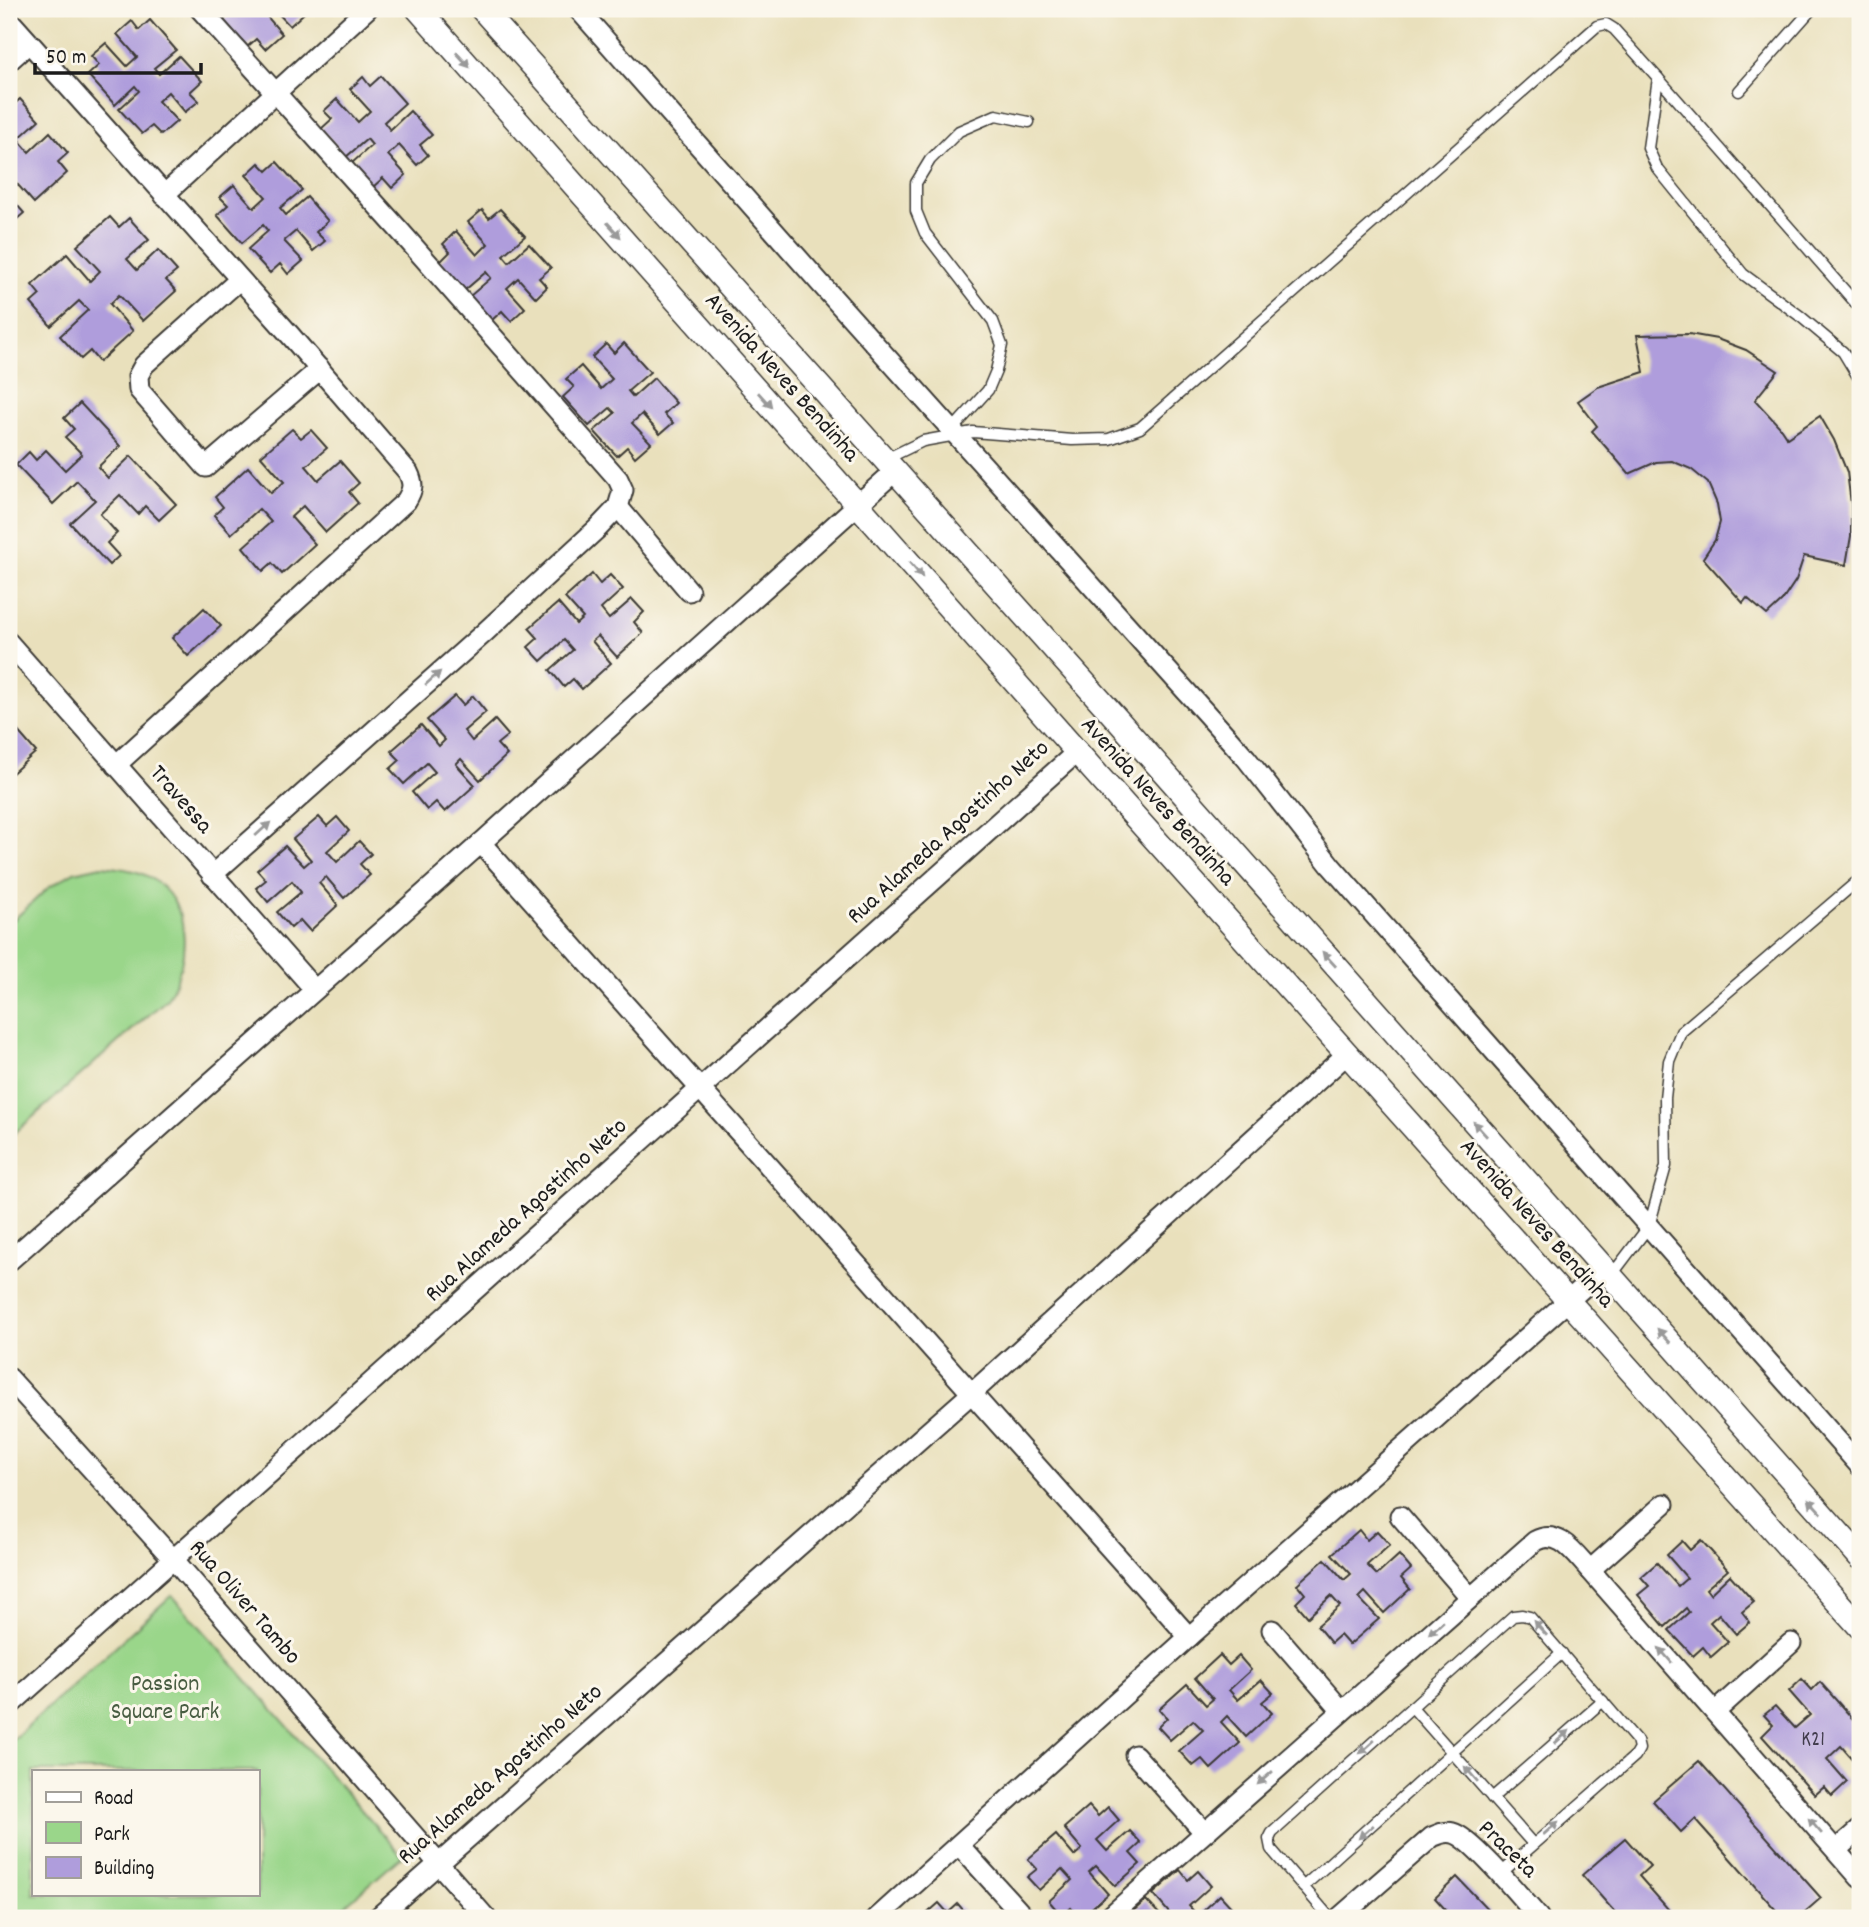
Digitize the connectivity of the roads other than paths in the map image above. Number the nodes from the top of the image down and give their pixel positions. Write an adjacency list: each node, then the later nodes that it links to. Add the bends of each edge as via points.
1 (200, 9): 12 (street)
2 (367, 9): 12 (street)
3 (418, 9): 21 (street, Avenida Neves Bendinha, one-way to 21)
4 (482, 9): 20 (street, Avenida Neves Bendinha)
5 (578, 9): 19 (street)
6 (1812, 9): 11 (lane)
7 (9, 20): 8 (street)
8 (29, 43): 9 (street); 14 (street)
9 (9, 61)
10 (1658, 78): 16 (lane); 18 (lane, via 1648,148 1657,168 1743,274 1843,352); 19 (lane, via 1614,29 1606,24 1597,26 1140,428 1109,439 1072,440)
11 (1739, 90)
12 (275, 92): 14 (street); 22 (street, via 618,479 623,490)
13 (1029, 122): 19 (lane, via 996,116 959,131 930,160 916,183 916,211 925,233 993,321 1002,345 988,390)
14 (164, 194): 15 (street)
15 (239, 280): 17 (street); 17 (street, via 144,365 138,376 139,390 206,467)
16 (1860, 308)
17 (320, 369): 26 (street, via 408,472 413,491 338,565)
18 (1860, 380)
19 (954, 433): 20 (lane, via 923,441); 33 (street, via 1246,758 1331,866)
20 (889, 466): 21 (street); 35 (street, Avenida Neves Bendinha, one-way to 20)
21 (858, 505): 25 (street, Avenida Neves Bendinha, one-way to 25); 27 (street)
22 (618, 507): 23 (street); 28 (street, one-way to 22)
23 (689, 591)
24 (9, 643): 26 (street, Travessa)
25 (1077, 752): 31 (street, Avenida Neves Bendinha); 32 (street, Rua Alameda Agostinho Neto)
26 (116, 765): 28 (street, Travessa)
27 (481, 843): 30 (street); 32 (street)
28 (212, 875): 30 (street, Travessa)
29 (1860, 879): 33 (lane, via 1681,1032 1669,1061 1666,1166)
30 (314, 989): 34 (street)
31 (1347, 1054): 36 (street, Avenida Neves Bendinha); 38 (street, Rua Alameda Agostinho Neto)
32 (702, 1089): 38 (street); 43 (street, Rua Alameda Agostinho Neto)
33 (1649, 1226): 35 (lane); 39 (street)
34 (9, 1261)
35 (1608, 1272): 36 (street); 42 (street, Avenida Neves Bendinha, one-way to 35)
36 (1569, 1300): 46 (street, Avenida Neves Bendinha); 48 (street)
37 (9, 1378): 43 (street, Rua Oliver Tambo)
38 (971, 1394): 48 (street); 64 (street, Rua Alameda Agostinho Neto)
39 (1860, 1466)
40 (1664, 1504): 44 (street)
41 (1400, 1516): 45 (street)
42 (1860, 1557)
43 (173, 1559): 52 (street, Rua Alameda Agostinho Neto); 64 (street, Rua Oliver Tambo)
44 (1590, 1570): 45 (street, via 1562,1541 1544,1536); 55 (street, one-way to 44)
45 (1471, 1597): 54 (street, one-way to 54)
46 (1860, 1627)
47 (1272, 1630): 54 (street)
48 (1189, 1637): 62 (street)
49 (1791, 1643): 55 (street)
50 (1562, 1653): 51 (lane); 53 (lane, one-way to 53, via 1530,1617 1513,1616); 56 (lane)
51 (1604, 1701): 58 (lane, one-way to 51); 61 (lane, one-way to 51, via 1639,1749)
52 (9, 1706)
53 (1412, 1707): 56 (lane); 67 (lane, one-way to 67, via 1272,1833 1271,1849)
54 (1342, 1711): 60 (street, one-way to 60)
55 (1715, 1712): 63 (street, one-way to 55)
56 (1453, 1753): 58 (lane, one-way to 56); 67 (lane, one-way to 67)
57 (1135, 1755): 60 (street)
58 (1492, 1798): 61 (lane)
59 (1860, 1829): 63 (street)
60 (1204, 1832): 72 (street)
61 (1533, 1844): 65 (lane)
62 (959, 1845): 70 (street); 71 (street)
63 (1836, 1850): 66 (street)
64 (438, 1864): 68 (street, Rua Alameda Agostinho Neto); 69 (street, Rua Oliver Tambo)
65 (1500, 1874): 74 (street, Praceta, via 1464,1839 1442,1833); 75 (street, Praceta)
66 (1860, 1878)
67 (1303, 1887): 73 (lane)
68 (377, 1918)
69 (486, 1918)
70 (877, 1918)
71 (1025, 1918)
72 (1108, 1918)
73 (1331, 1918)
74 (1339, 1918)
75 (1539, 1918)

